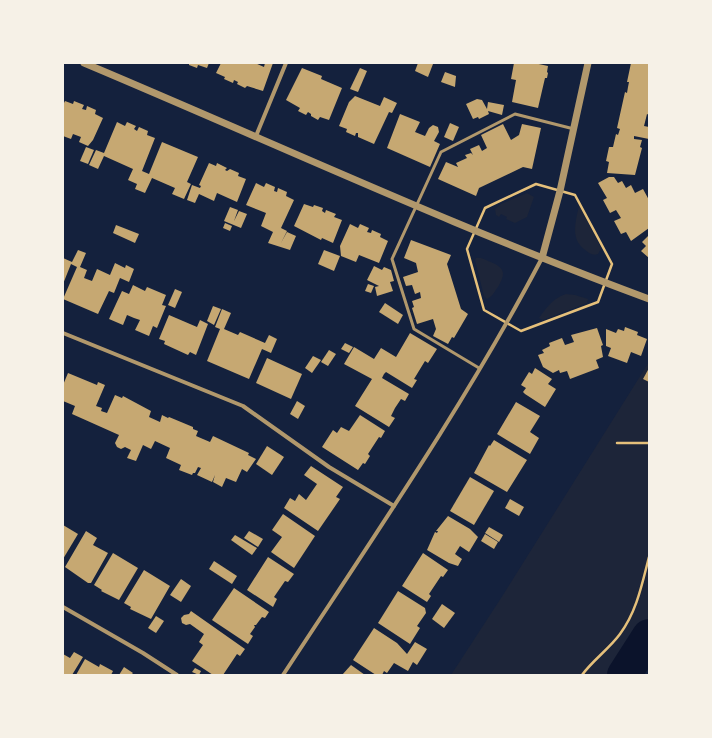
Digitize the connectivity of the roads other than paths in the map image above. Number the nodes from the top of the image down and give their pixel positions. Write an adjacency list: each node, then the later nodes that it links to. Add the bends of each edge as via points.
1 (84, 63): 5 (street)
2 (286, 63): 5 (street)
3 (588, 63): 4 (street)
4 (574, 129): 6 (lane, via 515,114 441,152); 7 (street)
5 (256, 136): 6 (street)
6 (416, 206): 7 (street); 10 (lane, via 392,259 414,329)
7 (542, 258): 8 (street); 10 (street)
8 (649, 299)
9 (63, 333): 11 (street, via 243,406 329,467)
10 (479, 368): 11 (street)
11 (394, 506): 14 (street)
12 (63, 607): 13 (street)
13 (176, 675)
14 (283, 675)

